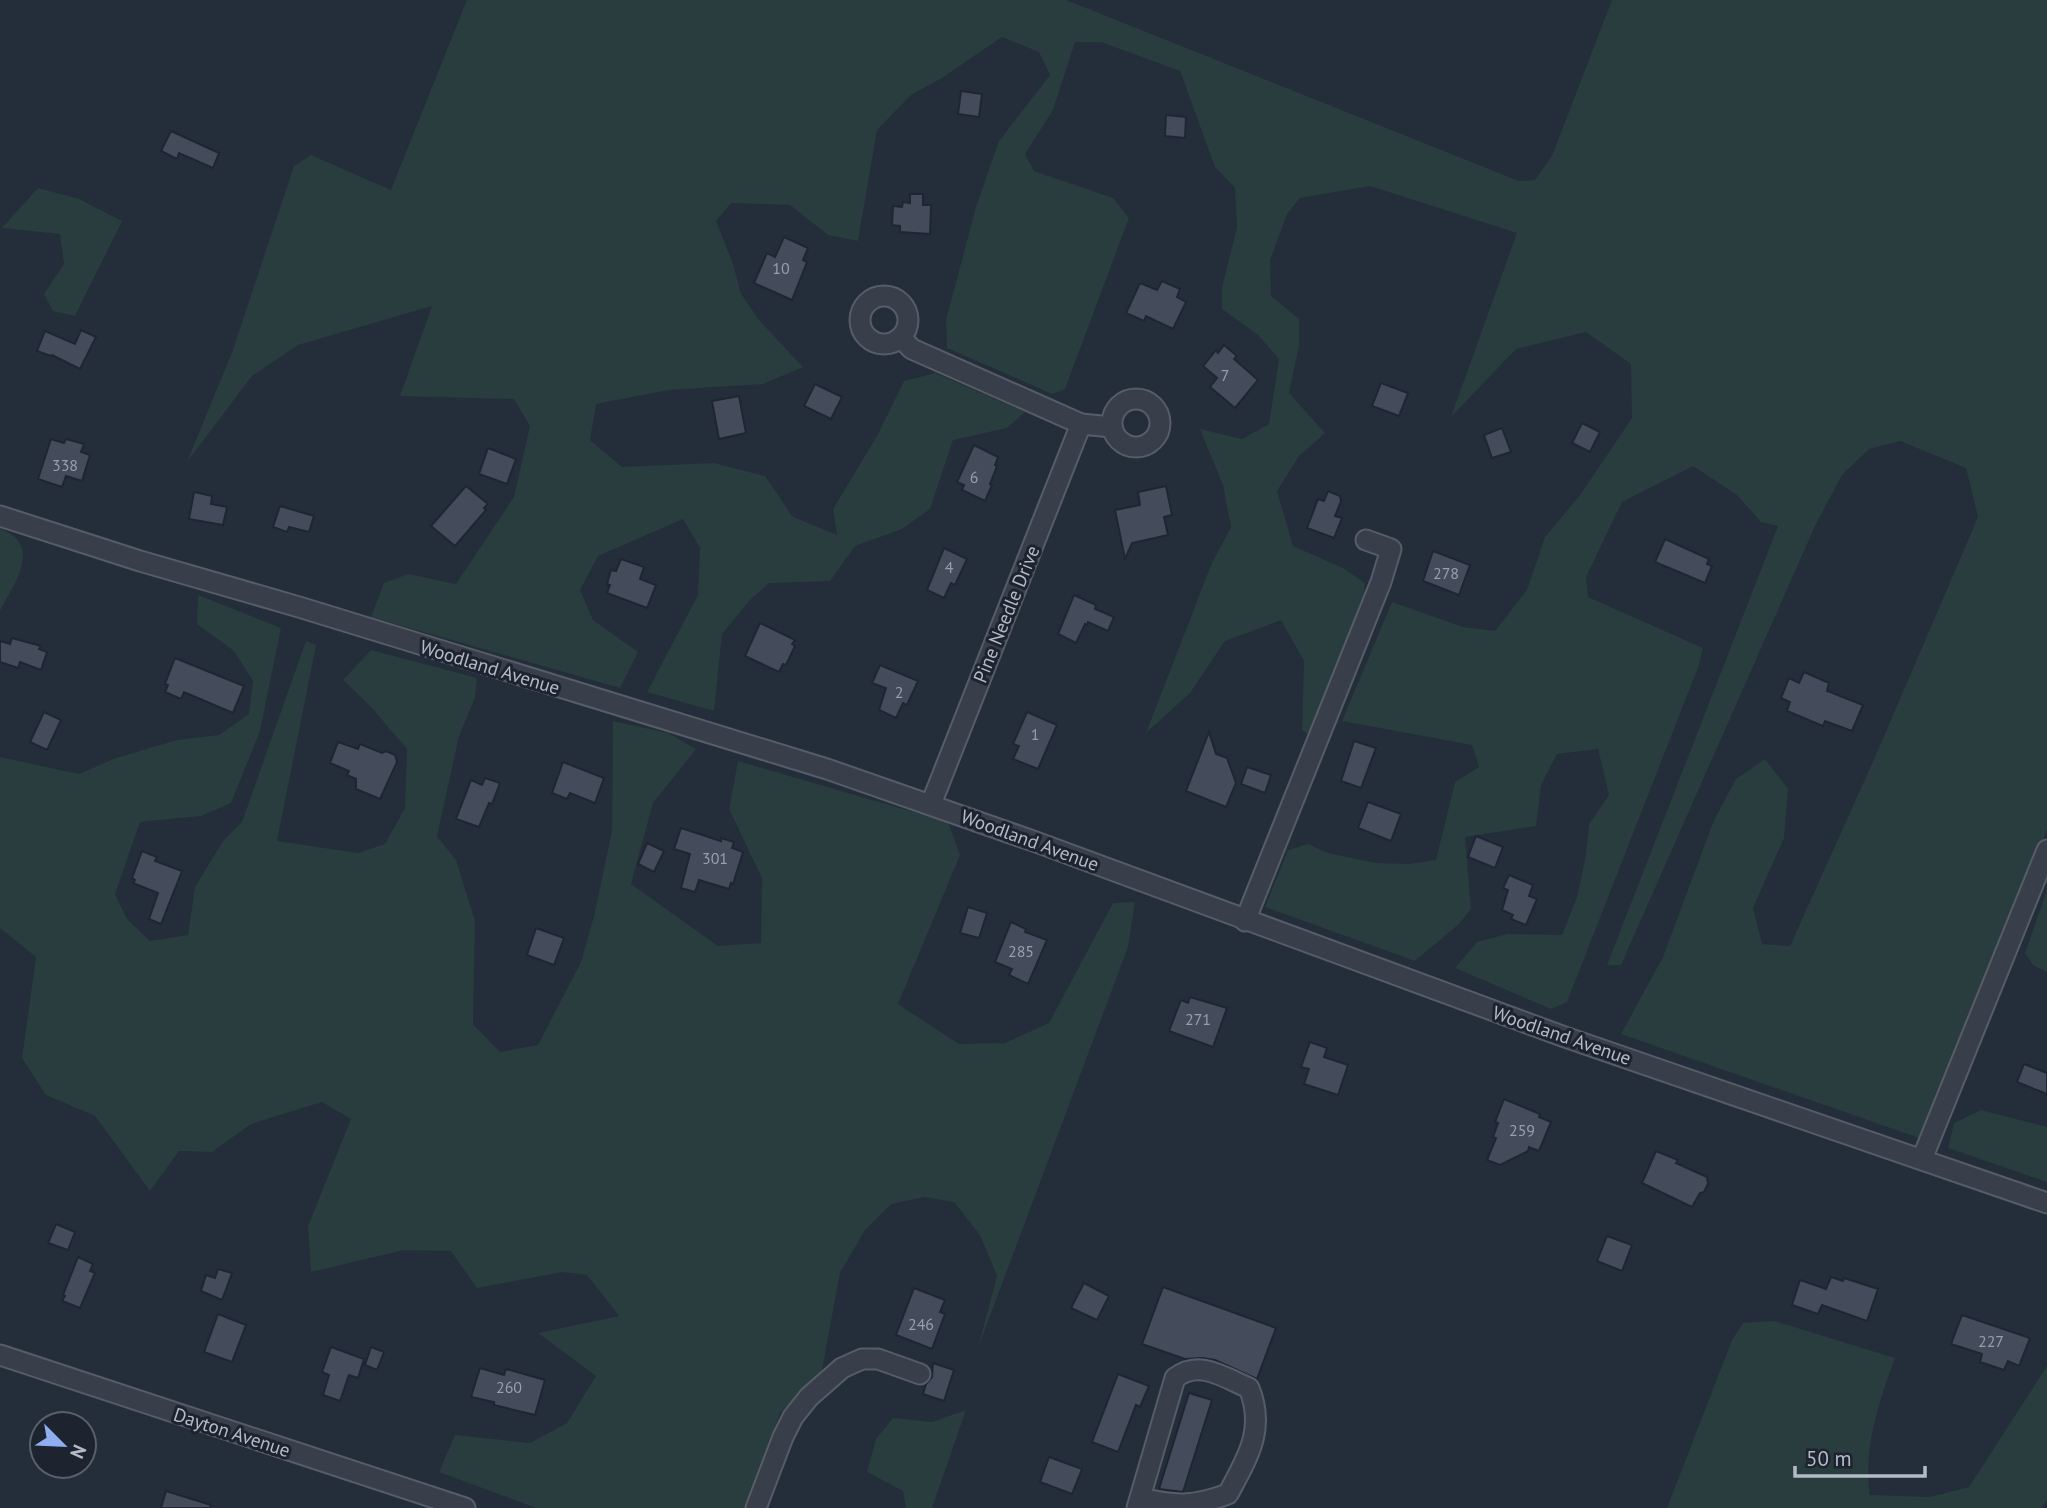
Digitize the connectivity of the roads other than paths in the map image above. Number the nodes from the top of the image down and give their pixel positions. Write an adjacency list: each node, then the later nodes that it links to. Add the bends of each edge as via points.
1 (901, 338): 2 (street, via 912,349)
2 (1081, 424): 3 (street); 6 (street, Pine Needle Drive)
3 (1112, 427)
4 (0, 516): 6 (street, Woodland Avenue)
5 (1366, 540): 8 (street, via 1391,549 1384,571)
6 (931, 804): 8 (street, Woodland Avenue)
7 (2047, 850): 9 (street)
8 (1245, 920): 9 (street, Woodland Avenue, via 1562,1036)
9 (1922, 1159): 10 (street, Woodland Avenue)
10 (2047, 1203)
11 (0, 1355): 14 (street, Dayton Avenue)
12 (920, 1374): 15 (street, via 878,1359 862,1359 842,1368 793,1417)
13 (1138, 1503): 13 (street, via 1175,1378 1185,1370 1200,1368 1249,1388 1256,1422 1251,1449 1228,1494 1204,1503)
14 (465, 1508)
15 (756, 1508)

